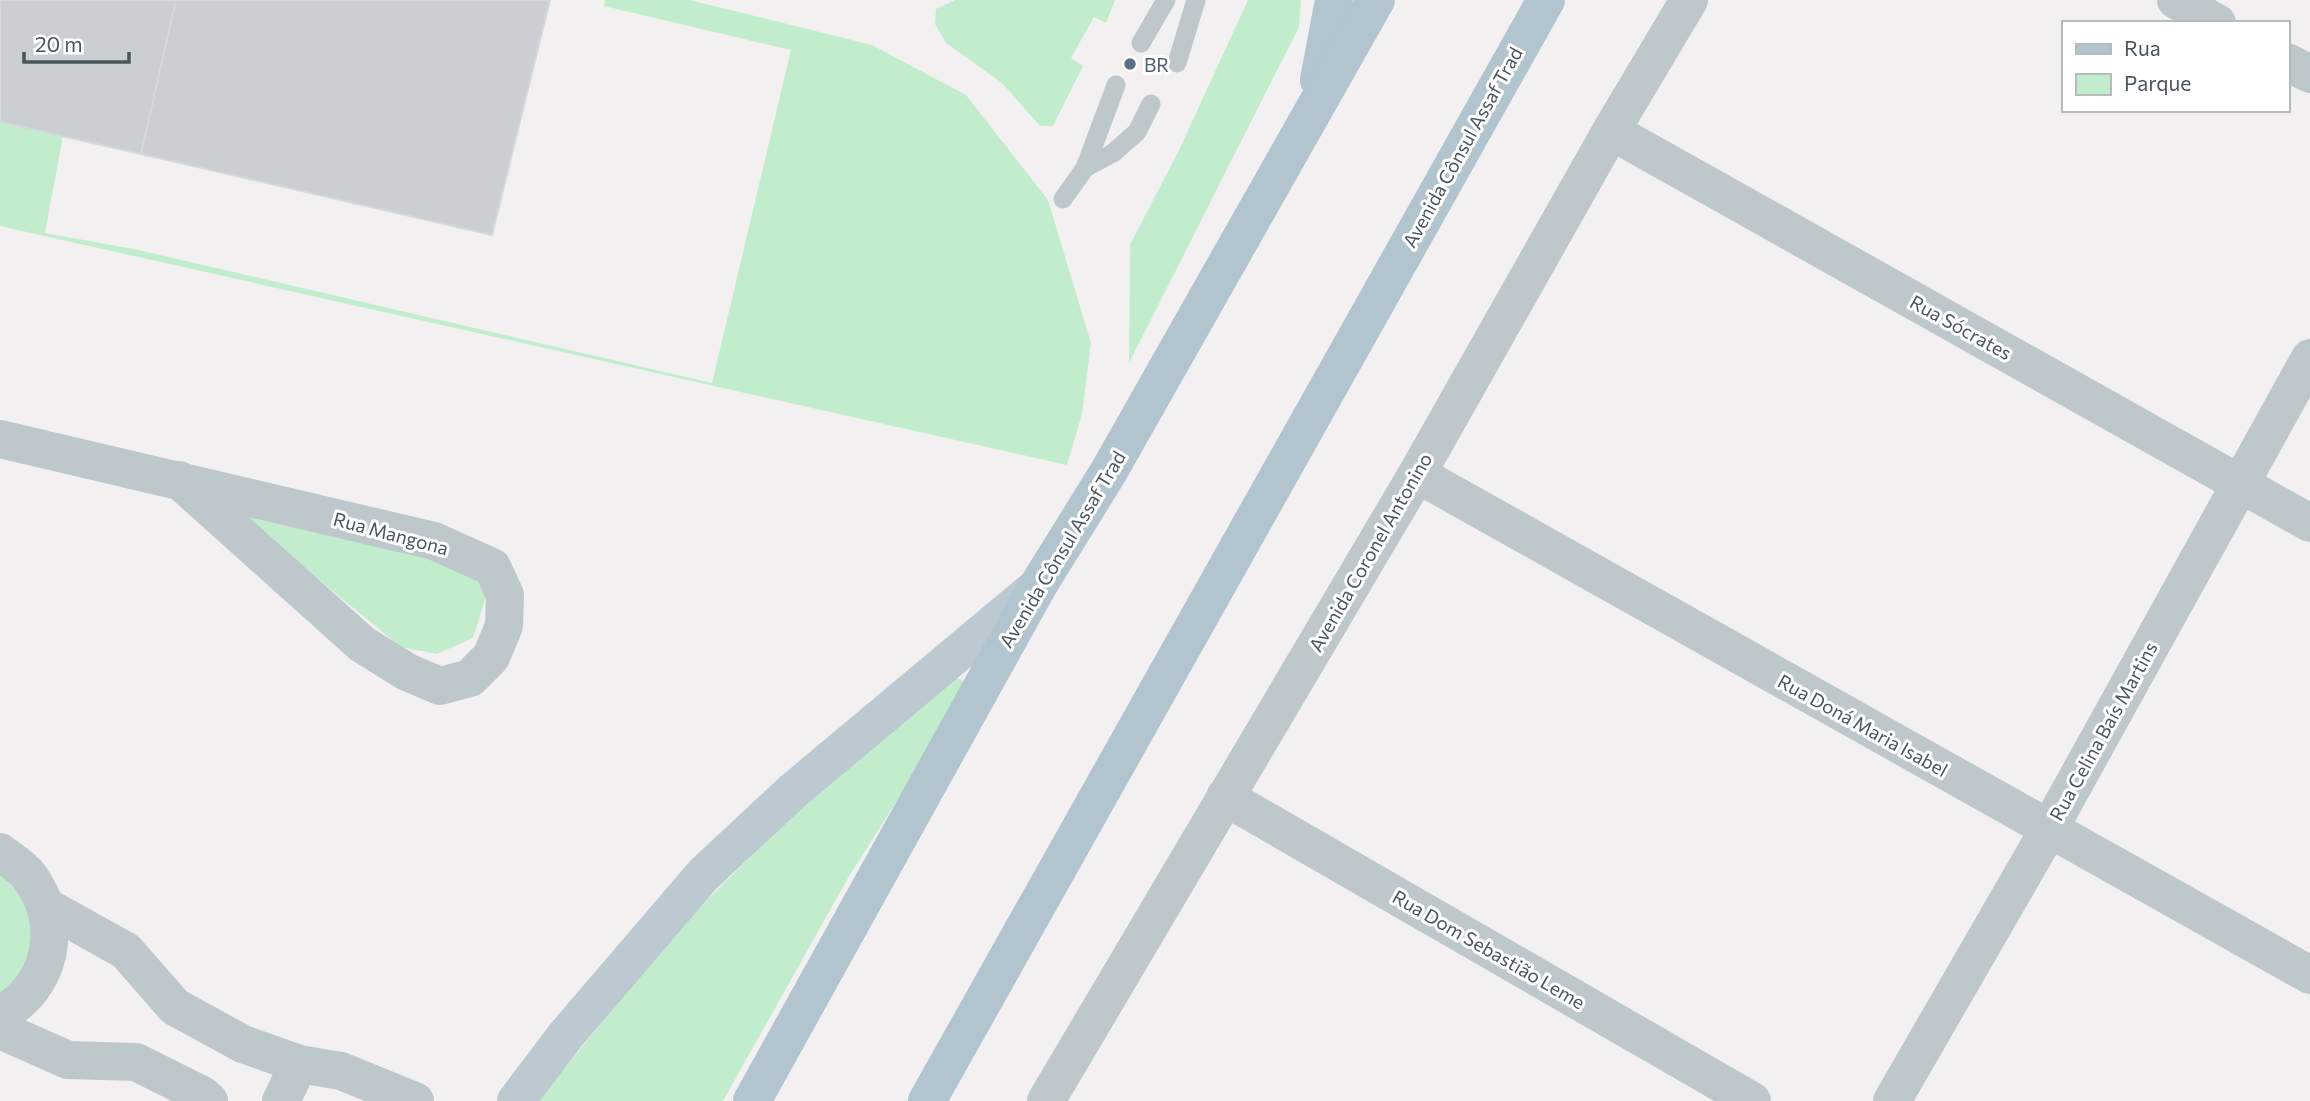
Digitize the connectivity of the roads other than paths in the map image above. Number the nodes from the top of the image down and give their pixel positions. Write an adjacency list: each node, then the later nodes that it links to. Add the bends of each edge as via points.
1 (1166, 0): 9 (lane)
2 (1196, 0): 10 (lane)
3 (1334, 0): 15 (main road)
4 (1376, 0): 15 (main road, Avenida Cônsul Assaf Trad)
5 (1546, 0): 41 (main road, Avenida Cônsul Assaf Trad)
6 (1689, 0): 16 (street, Avenida Coronel Antonino)
7 (2175, 0): 8 (street)
8 (2213, 21)
9 (1141, 43)
10 (1177, 63)
11 (2289, 63): 12 (street)
12 (2310, 74)
13 (1116, 85): 17 (lane)
14 (1151, 104): 17 (lane, via 1137,132 1113,153)
15 (1314, 110): 25 (main road, Avenida Cônsul Assaf Trad, via 1109,471)
16 (1611, 131): 21 (street, Avenida Coronel Antonino); 23 (street, Rua Sócrates)
17 (1085, 168): 18 (lane)
18 (1063, 199)
19 (2310, 358): 23 (street, Rua Celina Baís Martins)
20 (0, 439): 22 (street, Rua Mangona)
21 (1416, 474): 26 (street, Avenida Coronel Antonino); 27 (street, Rua Doná Maria Isabel)
22 (179, 480): 22 (street, Rua Mangona, via 434,541 492,567 505,595 504,626 491,657 470,678 440,686 407,673 362,644)
23 (2241, 484): 24 (street, Rua Sócrates); 27 (street, Rua Celina Baís Martins)
24 (2310, 523)
25 (1039, 584): 39 (street, via 793,791 703,875 566,1035); 40 (main road, Avenida Cônsul Assaf Trad)
26 (1226, 797): 42 (street, Avenida Coronel Antonino); 43 (street, Rua Dom Sebastião Leme)
27 (2049, 829): 31 (street, Rua Doná Maria Isabel); 44 (street, Rua Celina Baís Martins)
28 (0, 852): 29 (street, via 28,874)
29 (47, 907): 30 (street); 32 (street, via 50,943 40,978 17,1006)
30 (126, 951): 34 (street, via 175,1007 243,1044); 35 (street)
31 (2310, 975)
32 (0, 1015)
33 (0, 1030): 36 (street, via 68,1060 136,1062)
34 (299, 1064): 35 (street); 37 (street)
35 (341, 1071): 38 (street)
36 (209, 1101)
37 (281, 1101)
38 (415, 1101)
39 (516, 1101)
40 (752, 1101)
41 (927, 1101)
42 (1046, 1101)
43 (1752, 1101)
44 (1892, 1101)

